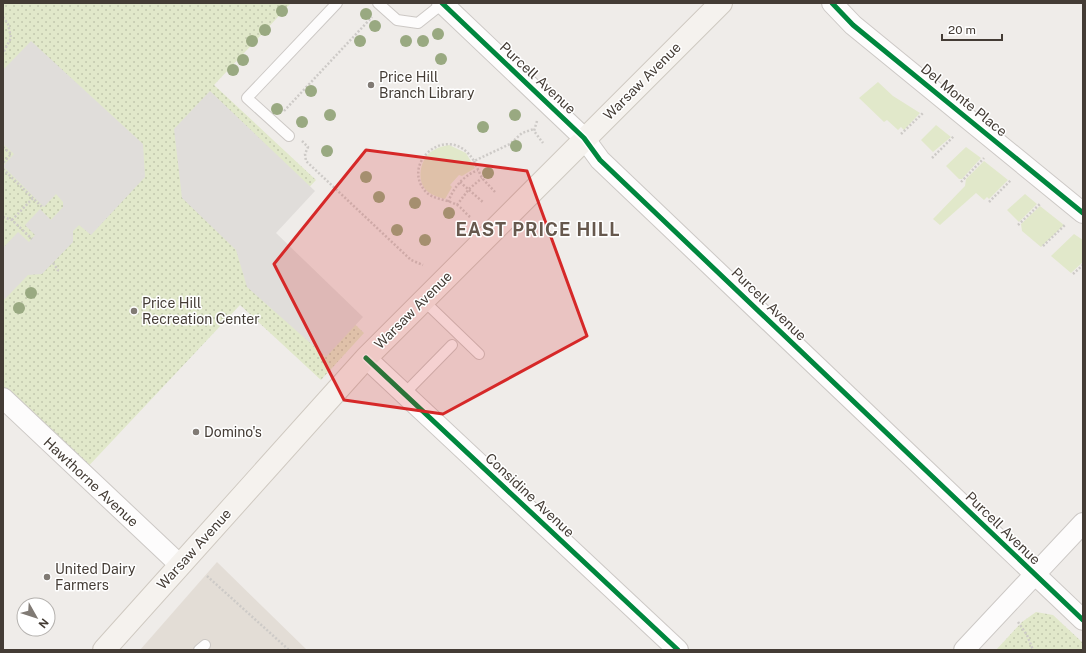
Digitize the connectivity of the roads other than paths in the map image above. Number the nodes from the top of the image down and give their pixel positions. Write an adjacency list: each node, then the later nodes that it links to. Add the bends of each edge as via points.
1 (337, 3): 6 (lane, via 246,98)
2 (378, 3): 3 (lane, via 397,20 418,23)
3 (442, 3): 7 (street, Purcell Avenue)
4 (721, 3): 7 (main road, Warsaw Avenue)
5 (832, 3): 8 (street, Del Monte Place, via 853,25)
6 (289, 136)
7 (584, 138): 9 (main road, Warsaw Avenue); 17 (street, Purcell Avenue, via 600,160)
8 (1075, 219)
9 (423, 300): 11 (lane); 12 (main road, Warsaw Avenue)
10 (452, 345): 13 (lane)
11 (479, 354)
12 (366, 358): 13 (street, Considine Avenue); 16 (main road, Warsaw Avenue)
13 (404, 394): 20 (street, Considine Avenue)
14 (3, 398): 16 (street, Hawthorne Avenue)
15 (1083, 523): 17 (street)
16 (180, 565): 19 (main road, Warsaw Avenue)
17 (1035, 575): 18 (street, Purcell Avenue); 21 (street)
18 (1083, 620)
19 (104, 650)
20 (678, 650)
21 (964, 650)

